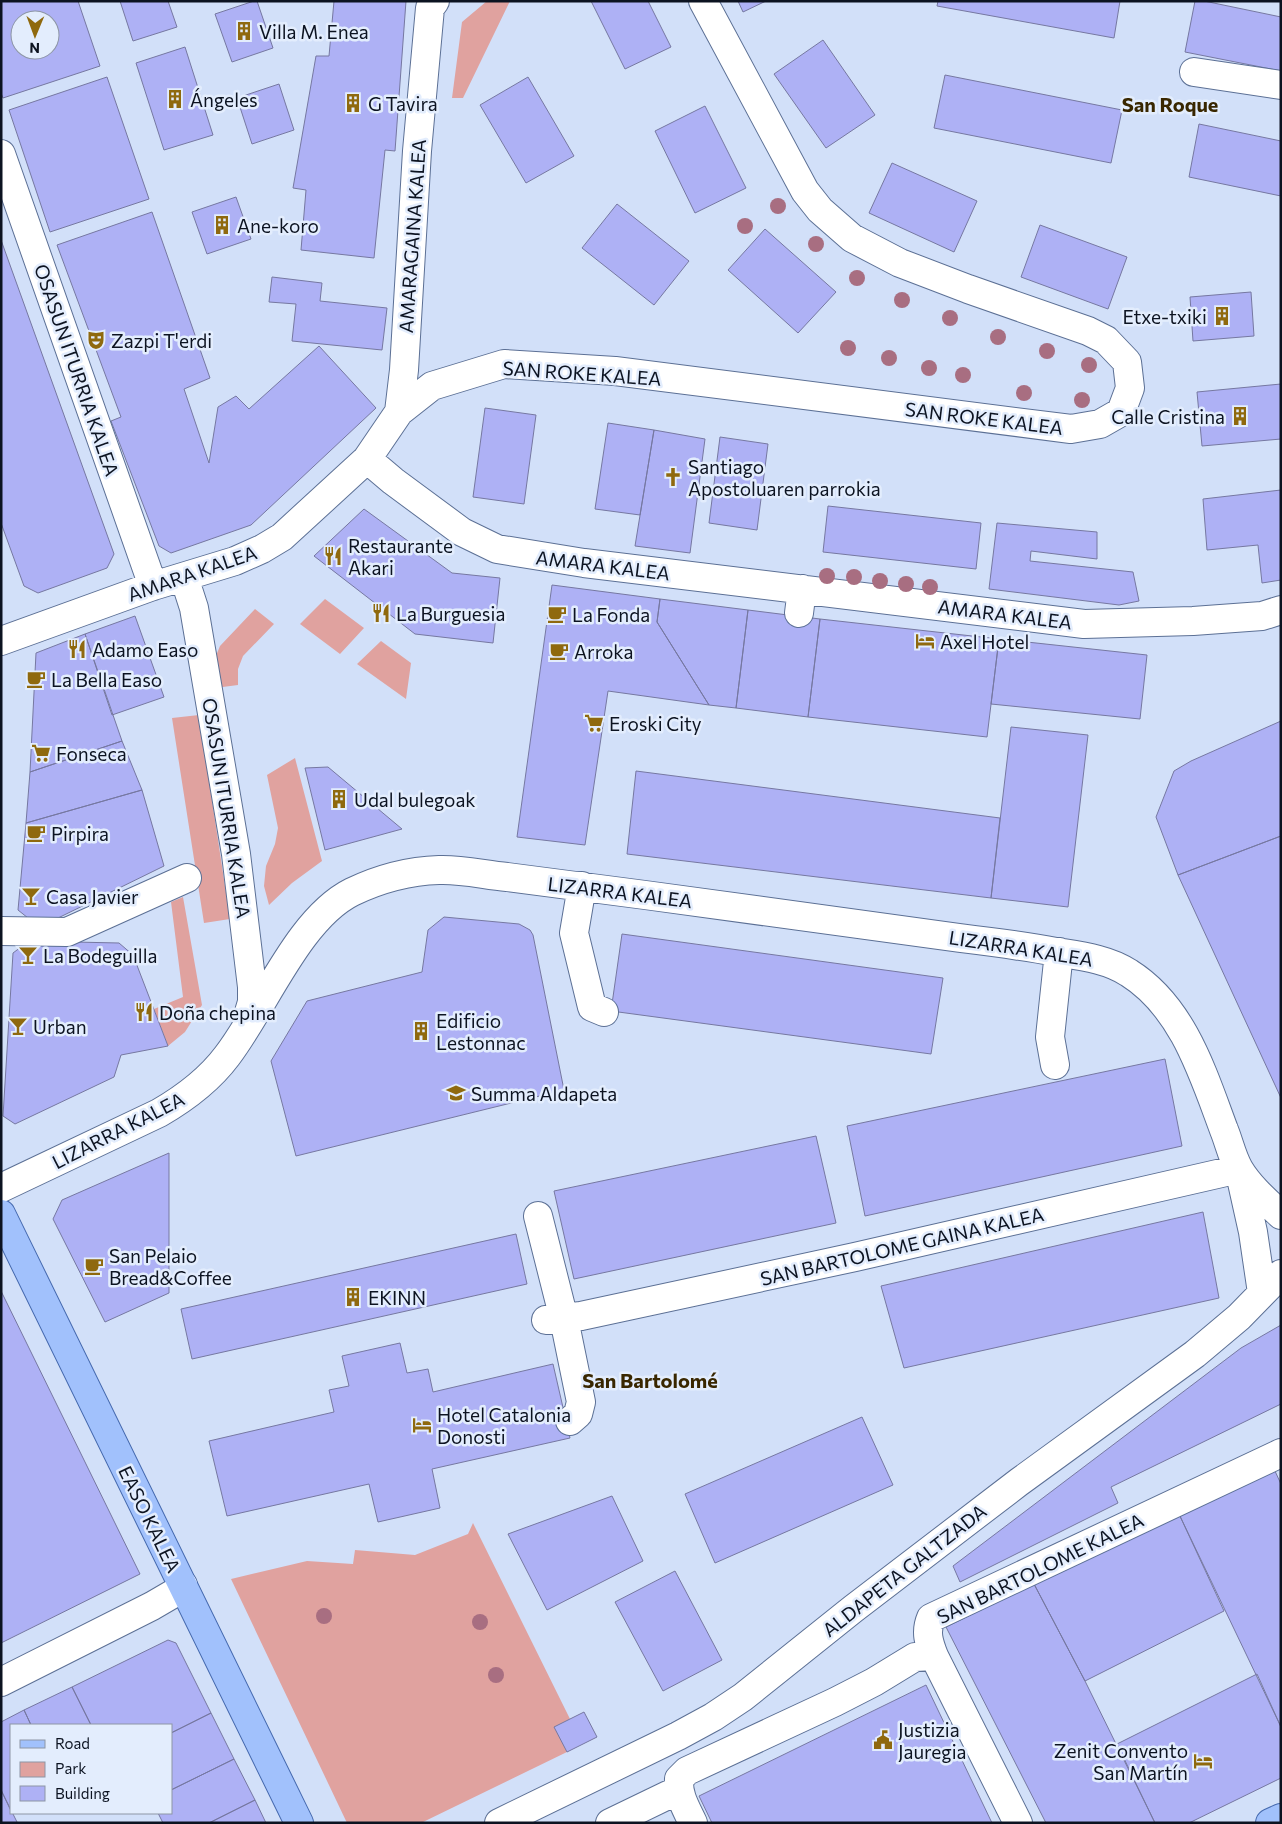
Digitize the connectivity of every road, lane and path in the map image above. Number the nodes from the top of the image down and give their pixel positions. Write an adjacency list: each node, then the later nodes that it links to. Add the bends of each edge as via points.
1 (435, 1): 6 (street, AMARAGAINA KALEA, via 430,8 417,150)
2 (703, 1): 6 (street, SAN ROKE KALEA, via 804,191 820,210 852,238 900,263 1106,340 1127,362 1130,388 1121,412 1100,424 1071,429 615,371 504,364 432,386)
3 (1194, 72): 4 (street)
4 (1281, 85)
5 (1, 154): 9 (street, OSASUN ITURRIA KALEA)
6 (399, 412): 7 (street)
7 (367, 459): 8 (street, AMARA KALEA, via 282,537 262,550 235,562); 10 (street, AMARA KALEA, via 462,532 497,549 800,601 1084,624 1193,622 1262,616)
8 (184, 577): 9 (street, AMARA KALEA); 13 (street, OSASUN ITURRIA KALEA, via 194,608)
9 (153, 586): 11 (street, AMARA KALEA)
10 (1281, 610)
11 (2, 637)
12 (226, 688): 13 (street, via 245,808 246,831)
13 (236, 854): 19 (street, OSASUN ITURRIA KALEA, via 252,995)
14 (187, 878): 16 (street, via 67,932)
15 (582, 886): 17 (street, LIZARRA KALEA); 18 (street, via 574,933 592,1007); 19 (street, LIZARRA KALEA, via 442,869 410,872 376,882 349,894 319,919 295,948)
16 (1, 931)
17 (1059, 952): 20 (street, via 1050,1037); 21 (street, LIZARRA KALEA, via 1087,956 1129,973 1164,1006 1195,1054)
18 (604, 1012)
19 (239, 1038): 22 (street, LIZARRA KALEA, via 205,1081 175,1104)
20 (1055, 1065)
21 (1239, 1169): 24 (street, LIZARRA KALEA, via 1252,1187); 27 (street, LIZARRA KALEA); 28 (street, SAN BARTOLOME GAINA KALEA, via 856,1257)
22 (1, 1188)
23 (1, 1214): 31 (main road, EASO KALEA)
24 (1281, 1215)
25 (538, 1216): 28 (street)
26 (1281, 1274): 27 (street, ALDAPETA GALTZADA)
27 (1262, 1293): 37 (street, ALDAPETA GALTZADA, via 1195,1354 1019,1482 743,1697 678,1736)
28 (555, 1320): 29 (street, via 581,1402 578,1414)
29 (570, 1421)
30 (1281, 1452): 32 (street, SAN BARTOLOME KALEA, via 931,1618 928,1640)
31 (182, 1585): 33 (street, via 152,1606); 36 (main road, EASO KALEA)
32 (934, 1656): 34 (street, via 915,1657 835,1702 687,1771 679,1779); 40 (street)
33 (1, 1682)
34 (679, 1795): 38 (street, via 668,1795); 39 (street)
35 (1281, 1818): 41 (main road)
36 (299, 1823)
37 (499, 1823)
38 (610, 1823)
39 (693, 1823)
40 (1018, 1823)
41 (1270, 1823)

